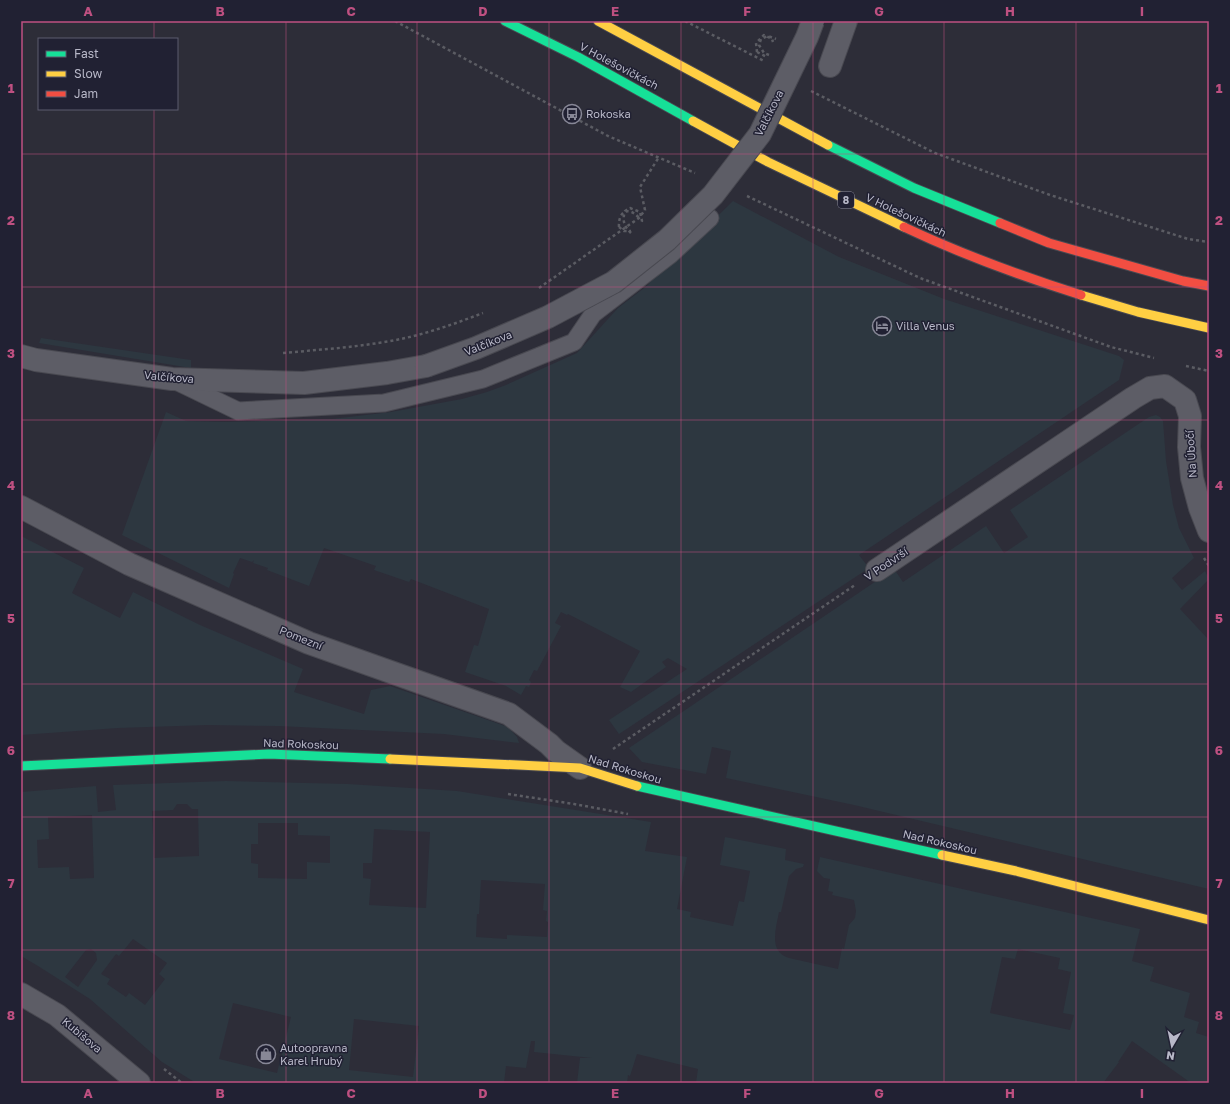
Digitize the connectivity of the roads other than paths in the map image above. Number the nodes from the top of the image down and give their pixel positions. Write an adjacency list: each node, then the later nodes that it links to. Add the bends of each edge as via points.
1 (505, 21): 8 (main road, V Holešovičkách / 8, via 768,162 946,247 1034,280 1138,312)
2 (598, 21): 7 (main road, via 800,131 914,188 1049,243)
3 (813, 21): 10 (street, Valčíkova, bridge, via 760,134 713,195 666,240 614,282 548,317 426,366 304,383)
4 (846, 21): 5 (street)
5 (830, 66)
6 (710, 218): 10 (lane, via 670,255 592,314 574,342 482,380 384,403 238,411)
7 (1209, 286)
8 (1209, 328)
9 (21, 356): 10 (street, Valčíkova)
10 (172, 379)
11 (1165, 386): 13 (street, Na Úbočí, via 1185,400 1190,416 1192,478); 14 (street, V Podvrší, via 1150,388 1133,398)
12 (21, 507): 16 (street, Pomezní, via 129,564 309,643 509,714)
13 (1209, 530)
14 (877, 570)
15 (21, 766): 16 (main road, Nad Rokoskou, via 269,754)
16 (580, 768): 17 (main road, Nad Rokoskou, via 645,789 1016,872)
17 (1209, 920)
18 (21, 994): 19 (street, Kubišova, via 57,1015)
19 (139, 1083)

